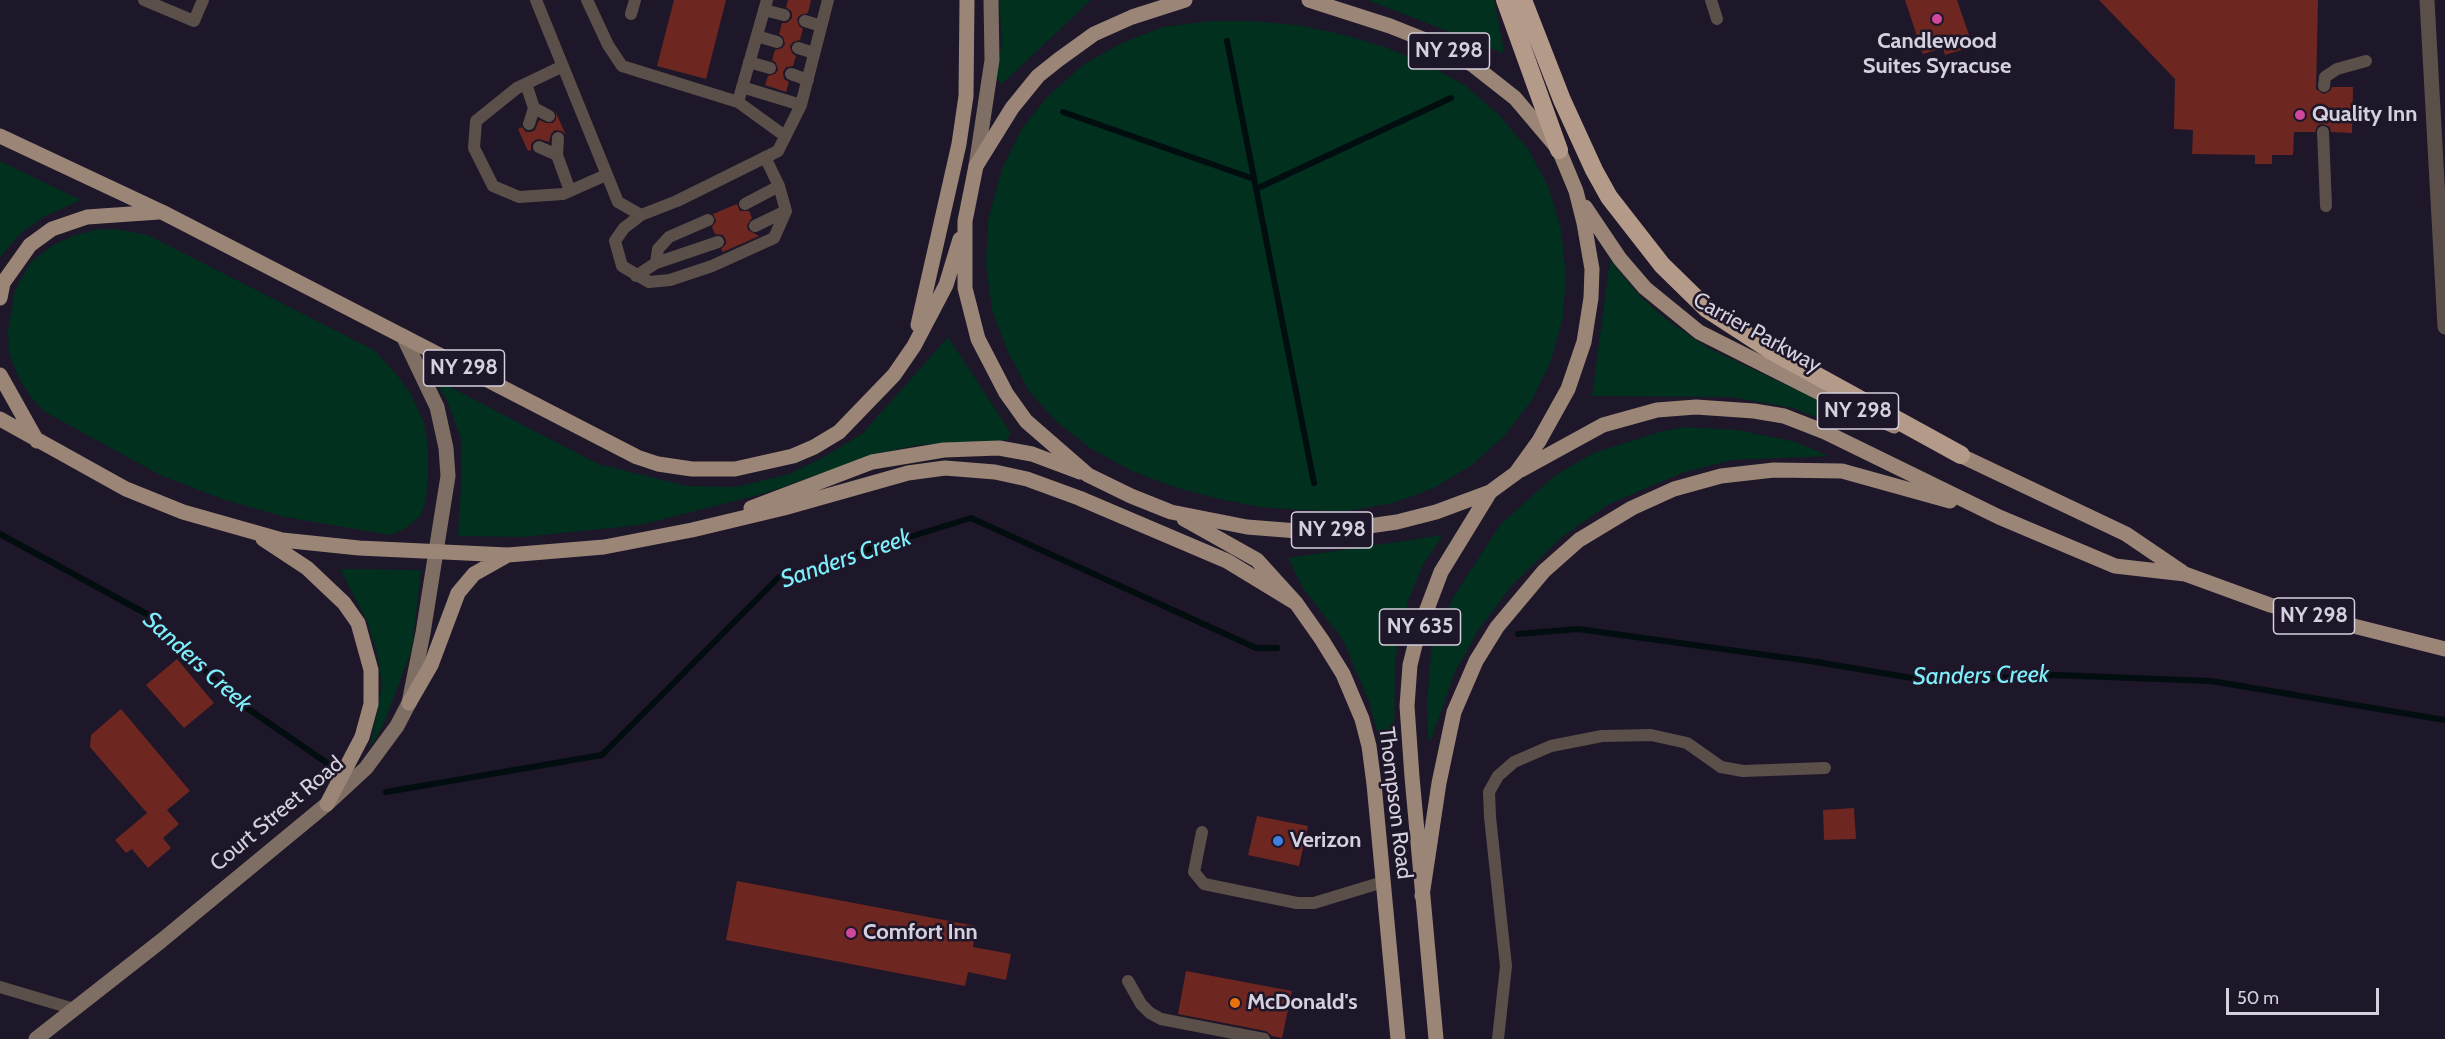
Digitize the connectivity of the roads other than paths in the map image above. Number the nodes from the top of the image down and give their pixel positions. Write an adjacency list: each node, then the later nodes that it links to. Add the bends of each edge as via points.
1 (144, 0): 2 (lane, via 194,21)
2 (203, 0)
3 (536, 0): 27 (lane)
4 (587, 0): 34 (lane, via 622,66)
5 (635, 0): 16 (lane)
6 (826, 0): 20 (lane)
7 (967, 0): 66 (main road, via 968,67 962,122)
8 (992, 0): 47 (street, via 992,60)
9 (1185, 0): 47 (main road, NY 298, via 1094,34 1058,60 1038,76 1012,108)
10 (1309, 0): 44 (main road, NY 298, via 1445,48 1515,98)
11 (1505, 0): 44 (highway)
12 (1523, 0): 70 (highway, via 1594,170 1609,197 1662,265 1707,309 1770,350)
13 (1711, 0): 18 (lane)
14 (2427, 0): 64 (street)
15 (766, 5): 17 (lane); 21 (lane)
16 (631, 14)
17 (784, 15)
18 (1717, 19)
19 (805, 21): 20 (lane)
20 (821, 26): 24 (lane)
21 (757, 36): 22 (lane); 26 (lane)
22 (777, 42)
23 (798, 48): 24 (lane)
24 (814, 53): 30 (lane)
25 (2366, 61): 32 (lane, via 2325,76)
26 (749, 62): 28 (lane); 33 (lane)
27 (563, 66): 31 (lane); 48 (lane)
28 (770, 68)
29 (791, 74): 30 (lane)
30 (808, 80): 35 (lane)
31 (526, 84): 36 (lane); 50 (lane, via 476,121 474,148 493,186 519,197)
32 (2324, 86)
33 (742, 87): 34 (lane); 35 (lane)
34 (738, 102): 41 (lane)
35 (801, 105): 41 (lane)
36 (534, 108): 37 (lane); 38 (lane)
37 (549, 116)
38 (529, 124)
39 (2323, 132): 53 (lane)
40 (0, 136): 55 (main road, NY 298)
41 (785, 136): 46 (lane, via 778,151)
42 (558, 138): 45 (lane)
43 (539, 147): 45 (lane)
44 (1559, 150): 51 (main road, NY 298)
45 (557, 155): 50 (lane)
46 (765, 157): 49 (lane); 56 (lane)
47 (976, 166): 58 (main road, NY 298)
48 (606, 174): 50 (lane); 56 (lane, via 618,202)
49 (779, 186): 52 (lane); 54 (lane)
50 (570, 191)
51 (1576, 191): 70 (main road, Carrier Parkway / NY 298, via 1604,237 1645,288 1699,332 1830,398); 71 (main road, via 1592,269 1584,342 1568,389)
52 (745, 204)
53 (2326, 206)
54 (786, 211): 59 (lane); 62 (lane, via 774,238 712,266 670,280 649,282)
55 (162, 212): 63 (main road, via 87,217 52,229 30,245 3,283); 65 (main road, NY 298)
56 (641, 215): 62 (lane, via 615,241 622,266)
57 (708, 220): 61 (lane, via 669,237 658,249)
58 (965, 221): 66 (main road, NY 298, via 946,285); 72 (main road, via 965,288 978,339 1006,393 1026,421)
59 (755, 226)
60 (718, 242): 61 (lane)
61 (656, 263): 62 (lane)
62 (636, 276)
63 (0, 298)
64 (2445, 327)
65 (403, 336): 66 (main road, NY 298, via 637,457 692,469 735,469 793,456 814,447 839,432 863,409); 78 (street, Court Street Road, via 437,406 446,448 447,476)
66 (914, 346)
67 (0, 375): 69 (main road)
68 (0, 419): 69 (main road, NY 298)
69 (38, 441): 77 (main road, NY 298, via 126,489 183,512)
70 (1961, 455): 80 (main road, Carrier Parkway / NY 298, via 2126,534)
71 (1516, 473): 73 (main road, NY 298); 75 (main road, Carrier Parkway / NY 298, via 1604,425 1657,410 1745,410 1785,416 1825,432)
72 (1088, 475): 74 (main road, NY 298); 76 (main road, NY 298, via 1032,454 999,448 944,450 872,462)
73 (1490, 492): 74 (main road, NY 298, via 1436,512 1348,529 1247,527); 88 (main road, Thompson Road / NY 635, via 1441,572 1410,665 1407,706)
74 (1171, 512): 81 (main road, Thompson Road, via 1257,560)
75 (1999, 517): 80 (main road, Carrier Parkway / NY 298, via 2115,566); 88 (main road, via 1842,471 1773,470 1721,476 1674,489 1632,508 1580,540 1544,571 1497,627 1476,661 1454,712)
76 (692, 530): 79 (main road, NY 298, via 604,547); 81 (main road, via 908,473 945,468 995,472 1079,498 1227,561)
77 (250, 531): 78 (main road, NY 298, via 293,541); 85 (main road, via 307,568 344,603 358,623 371,670 371,704 362,737)
78 (435, 552): 79 (main road, NY 298); 83 (street, Court Street Road)
79 (508, 555): 83 (main road, via 474,574 458,593 431,665)
80 (2185, 574): 82 (main road, Carrier Parkway / NY 298, via 2270,605)
81 (1296, 603): 87 (main road, Thompson Road, via 1342,674 1362,719 1374,784)
82 (2445, 649)
83 (409, 703): 85 (street, Court Street Road, via 366,768)
84 (1825, 768): 96 (lane, via 1743,771 1721,766 1687,743 1651,735 1602,736 1551,747 1514,762 1498,776 1490,792 1506,966)
85 (327, 804): 91 (street, Court Street Road)
86 (1202, 832): 87 (lane, via 1194,872 1204,884 1314,903)
87 (1383, 882): 94 (main road, Thompson Road)
88 (1422, 896): 95 (main road, Thompson Road / NY 635)
89 (1128, 981): 93 (lane, via 1141,1004 1161,1019)
90 (0, 987): 91 (lane)
91 (74, 1009): 92 (street, Court Street Road)
92 (36, 1039)
93 (1264, 1039)
94 (1398, 1039)
95 (1436, 1039)
96 (1498, 1039)

